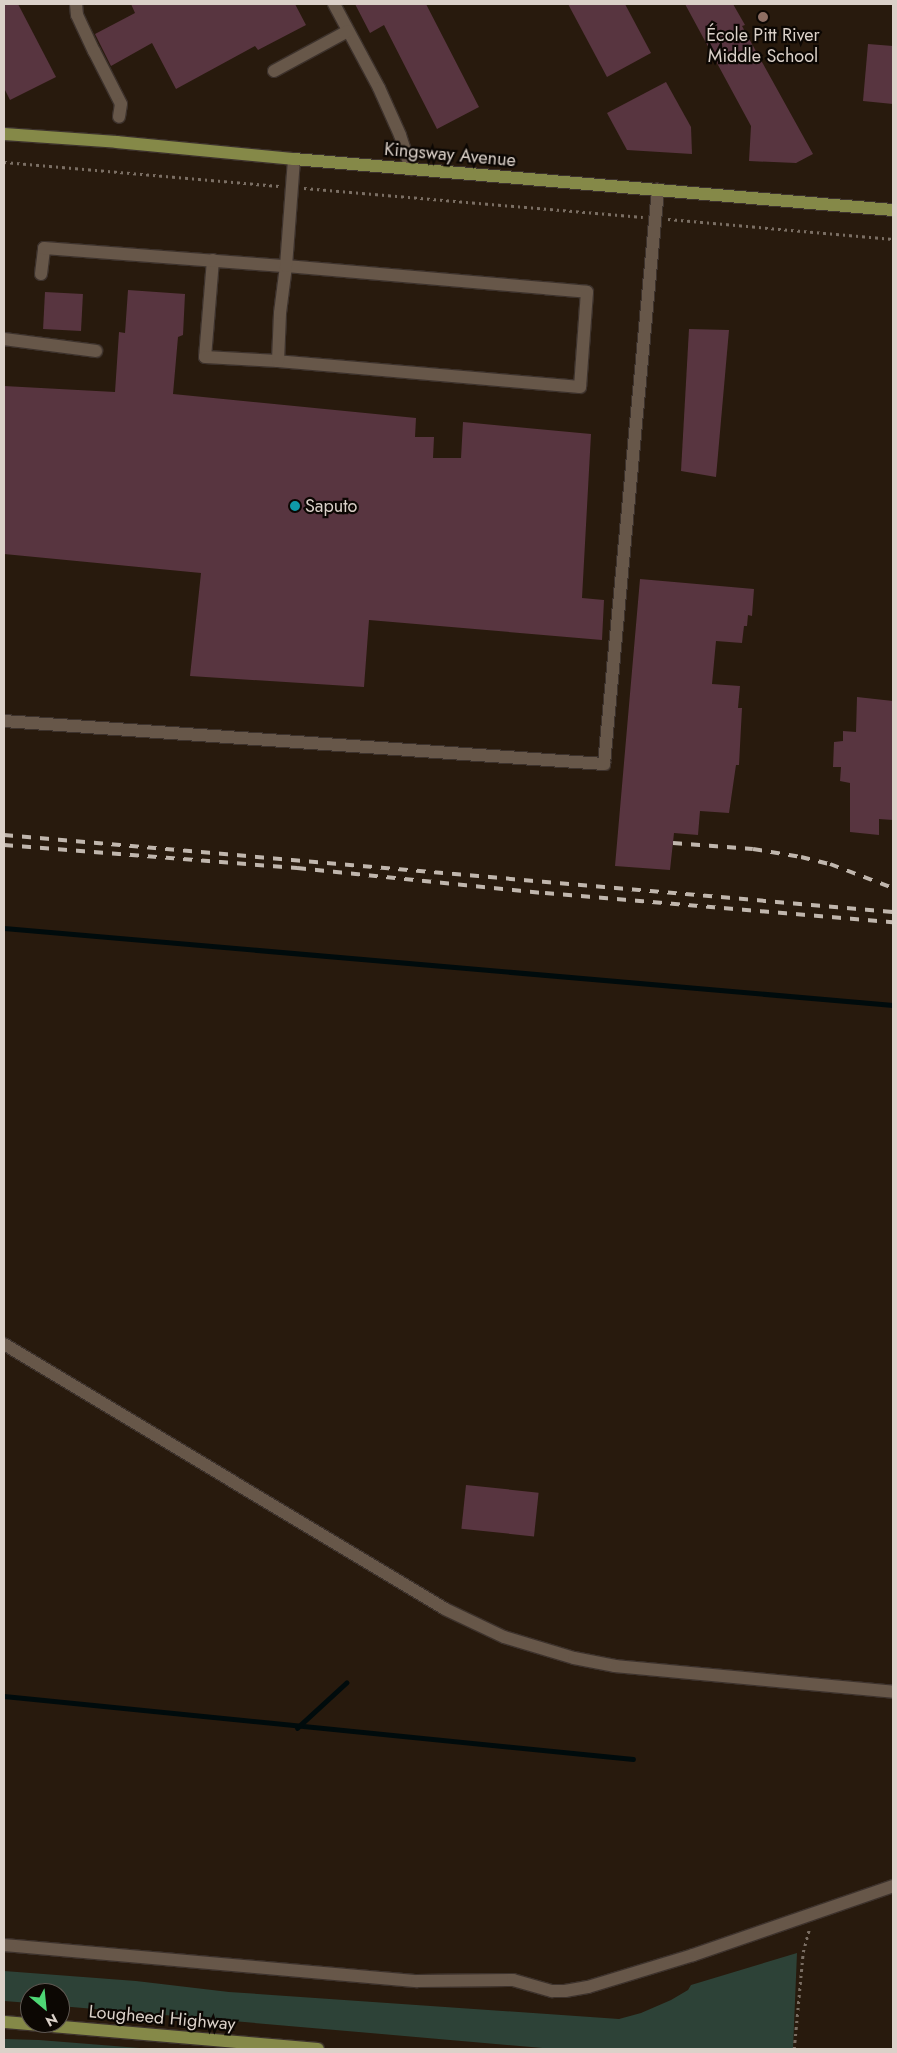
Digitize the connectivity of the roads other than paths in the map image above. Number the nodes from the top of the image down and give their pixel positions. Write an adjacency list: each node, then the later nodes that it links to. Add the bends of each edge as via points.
1 (76, 4): 5 (lane, via 77,15 122,104)
2 (334, 4): 3 (lane)
3 (348, 31): 4 (lane); 8 (lane, via 393,119)
4 (274, 71)
5 (119, 117)
6 (4, 134): 7 (main road, Kingsway Avenue)
7 (294, 159): 8 (main road, Kingsway Avenue); 12 (lane)
8 (411, 169): 9 (main road, Kingsway Avenue)
9 (658, 190): 10 (main road, Kingsway Avenue); 17 (lane, via 604,764)
10 (893, 210)
11 (214, 260): 12 (lane); 13 (lane, via 44,248); 16 (lane, via 205,357)
12 (286, 266): 16 (lane); 16 (lane, via 587,292 581,378 580,387)
13 (41, 274)
14 (4, 338): 15 (lane)
15 (96, 352)
16 (278, 361)
17 (4, 721)
18 (4, 1344): 19 (lane, via 445,1609 504,1637 574,1658 615,1666)
19 (893, 1692)
20 (893, 1886): 21 (lane, via 629,1975 560,1992 513,1980 417,1981)
21 (4, 1946)
22 (4, 2022): 23 (main road, Lougheed Highway)
23 (318, 2049)

